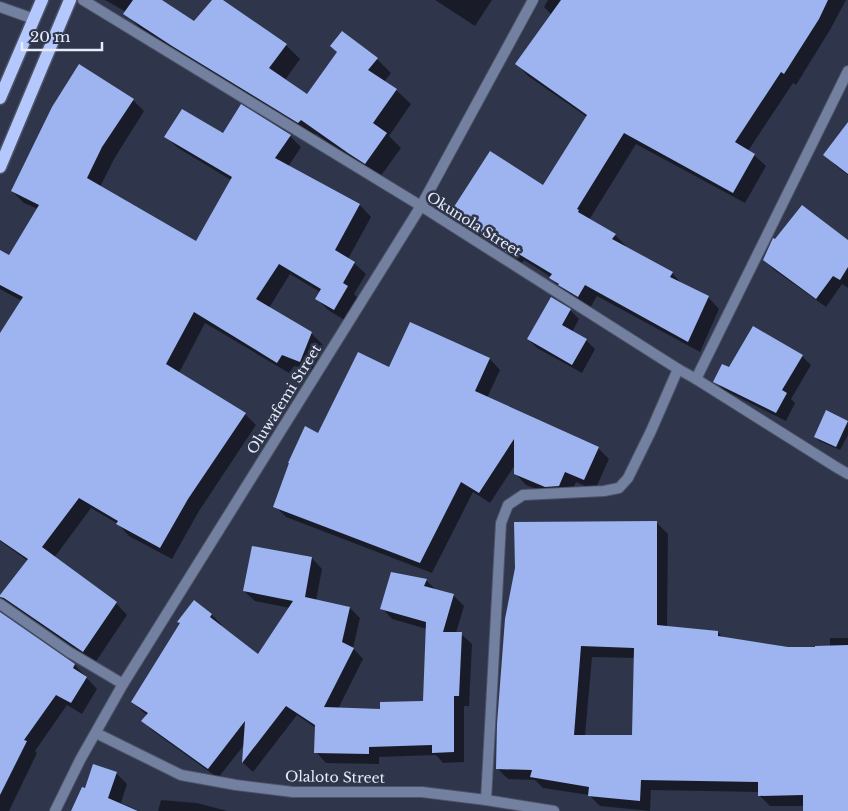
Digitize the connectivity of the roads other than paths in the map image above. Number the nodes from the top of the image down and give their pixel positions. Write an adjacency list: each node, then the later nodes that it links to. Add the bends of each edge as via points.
1 (42, 0): 6 (main road)
2 (70, 0): 9 (main road)
3 (83, 0): 10 (street, Okunola Street)
4 (534, 0): 10 (street, Oluwafemi Street)
5 (0, 7): 6 (street)
6 (34, 19): 8 (main road)
7 (848, 71): 12 (street)
8 (0, 98)
9 (0, 167)
10 (421, 206): 11 (street, Okunola Street); 15 (street, Oluwafemi Street)
11 (678, 369): 12 (street, Okunola Street); 17 (street, via 628,478 619,488 523,495 508,505 501,523)
12 (696, 379): 13 (street, Okunola Street)
13 (848, 474)
14 (0, 604): 15 (street, via 69,652)
15 (123, 684): 16 (street, Oluwafemi Street)
16 (96, 732): 17 (street, Olaloto Street, via 181,775 236,785 293,792 422,792); 18 (street, Oluwafemi Street)
17 (486, 800): 19 (street, Olaloto Street)
18 (55, 811)
19 (554, 811)

